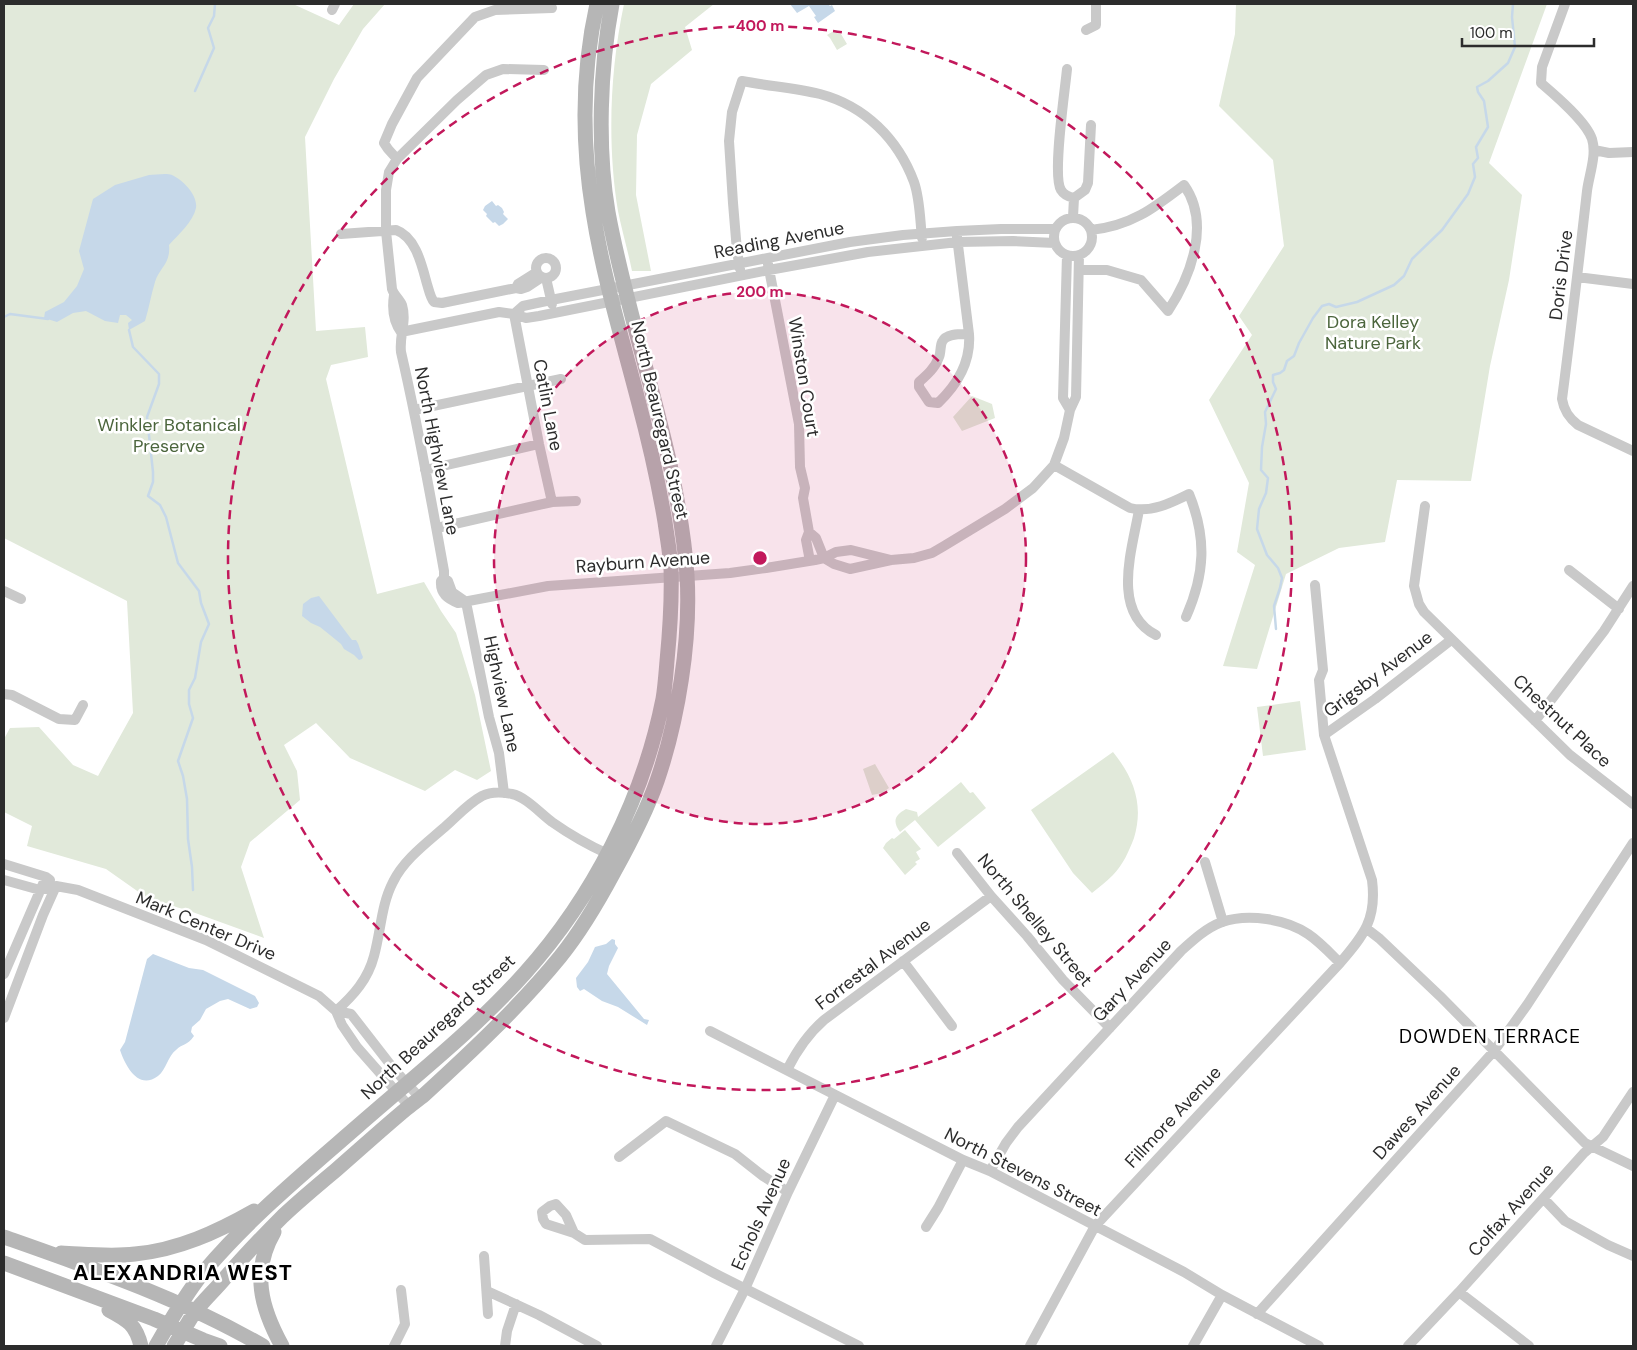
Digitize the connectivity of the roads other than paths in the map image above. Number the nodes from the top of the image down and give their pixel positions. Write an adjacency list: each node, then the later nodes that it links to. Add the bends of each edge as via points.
1 (597, 4): 34 (main road, North Beauregard Street, via 587,69 586,138 594,217)
2 (612, 4): 33 (main road, North Beauregard Street, via 605,48 603,153 608,213)
3 (1096, 4): 6 (street, via 1096,25)
4 (1565, 4): 10 (street, via 1542,66 1541,83 1584,126 1592,137)
5 (552, 8): 12 (street, via 495,10 475,17 417,78 384,142)
6 (1086, 30)
7 (544, 70): 12 (street, North Highview Lane, via 503,69 486,75)
8 (1067, 70): 13 (street, via 1058,184 1066,196)
9 (1091, 125): 13 (street, via 1088,183 1085,190)
10 (1594, 150): 11 (street, via 1609,154); 31 (street, Doris Drive)
11 (1633, 152)
12 (397, 159): 17 (street, North Highview Lane, via 386,180)
13 (1074, 198): 14 (street)
14 (1073, 217): 15 (street, via 1062,221); 16 (street, via 1084,221)
15 (1055, 229): 18 (street, Reading Avenue); 22 (street)
16 (1092, 230): 25 (street, via 1092,242); 29 (street, via 1109,228 1149,211 1184,185 1198,216 1190,266 1168,311 1141,280 1108,270)
17 (386, 231): 20 (street); 35 (street, via 402,232 414,247 434,302 516,288 518,284 542,276); 38 (street, North Highview Lane, via 394,294 392,305)
18 (957, 231): 19 (street, Reading Avenue); 21 (street)
19 (922, 233): 23 (street); 26 (street, Reading Avenue, via 850,242); 27 (street, via 914,182 892,141 871,119 822,95 742,81 732,112 729,141)
20 (341, 234)
21 (958, 242): 22 (street, Reading Avenue); 23 (street, Reading Avenue); 39 (street)
22 (1055, 243): 24 (street)
23 (923, 245): 28 (street, Reading Avenue)
24 (1067, 255): 25 (street); 43 (street, Rayburn Avenue, via 1064,398)
25 (1079, 255): 29 (street, Rayburn Avenue)
26 (766, 258): 27 (street, Reading Avenue); 28 (street, Winston Court)
27 (739, 264): 30 (street); 33 (street, Reading Avenue)
28 (768, 270): 30 (street, Reading Avenue); 53 (street, Winston Court, via 798,424 800,467 805,488 803,498)
29 (1079, 270): 43 (street, Rayburn Avenue, via 1076,397)
30 (742, 275): 33 (street, Reading Avenue)
31 (1577, 277): 32 (street); 45 (street, Doris Drive, via 1563,407 1578,425)
32 (1633, 284)
33 (626, 292): 34 (street, Reading Avenue); 58 (main road, North Beauregard Street, via 680,514)
34 (611, 294): 35 (street, Reading Avenue); 36 (street, Reading Avenue); 59 (main road, North Beauregard Street, via 654,460)
35 (551, 300): 36 (street); 37 (street, Reading Avenue, via 523,306)
36 (554, 313): 37 (street, Reading Avenue, via 526,318)
37 (514, 314): 38 (street, Reading Avenue, via 499,312); 41 (street, Catlin Lane)
38 (401, 332): 42 (street, North Highview Lane, via 401,352)
39 (969, 334): 39 (street, via 965,367 947,395 938,403 930,402 919,382 940,357 942,342 947,337)
40 (561, 380): 41 (street)
41 (528, 386): 42 (street); 44 (street, Catlin Lane)
42 (414, 410): 47 (street, North Highview Lane)
43 (1070, 410): 46 (street, Rayburn Avenue)
44 (539, 444): 47 (street); 49 (street, Catlin Lane)
45 (1633, 451)
46 (1054, 465): 51 (street); 55 (street, Rayburn Avenue, via 1017,501 944,546 914,558)
47 (425, 470): 52 (street, North Highview Lane)
48 (576, 501): 49 (street)
49 (552, 502): 52 (street)
50 (1425, 506): 68 (street, Chestnut Place, via 1414,586 1424,612)
51 (1138, 510): 66 (street, via 1163,506 1190,496 1199,524 1202,557 1198,583); 67 (street, via 1128,592 1138,621)
52 (436, 528): 64 (street, North Highview Lane, via 444,578 452,592)
53 (809, 532): 54 (street, Winston Court, via 816,538); 56 (street, Winston Court, via 806,540)
54 (824, 558): 55 (street, Rayburn Avenue, via 851,550); 55 (street, Rayburn Avenue, via 850,568); 56 (street, Rayburn Avenue)
55 (891, 560)
56 (810, 561): 58 (street, Rayburn Avenue)
57 (1569, 570): 65 (street)
58 (687, 576): 59 (street, Rayburn Avenue); 100 (main road, North Beauregard Street, via 684,659 671,727 657,782 628,846 595,906 562,954 521,1000)
59 (671, 577): 64 (street, Rayburn Avenue, via 555,585); 77 (main road, North Beauregard Street, via 663,696 638,786)
60 (1314, 586): 72 (street, via 1323,670 1319,680)
61 (1633, 586): 65 (street)
62 (4, 592): 63 (street)
63 (21, 598)
64 (466, 602): 73 (street, Highview Lane, via 488,718 499,753)
65 (1619, 608): 71 (street)
66 (1186, 617)
67 (1156, 635)
68 (1451, 640): 71 (street, Chestnut Place); 72 (street, Grigsby Avenue)
69 (4, 694): 70 (street, via 59,719 75,720)
70 (83, 705)
71 (1535, 721): 74 (street, Chestnut Place, via 1570,755)
72 (1324, 734): 86 (street, via 1372,880 1373,902)
73 (504, 793): 77 (street, via 513,794 560,828); 90 (street, via 483,796 466,808 412,856 398,873 388,895 366,977)
74 (1633, 804)
75 (1633, 843): 95 (street, Dawes Avenue)
76 (957, 853): 84 (street, North Shelley Street)
77 (608, 854): 97 (main road, North Beauregard Street, via 568,919 527,970 480,1018)
78 (1205, 862): 85 (street)
79 (4, 864): 80 (street)
80 (46, 877): 82 (street); 83 (street)
81 (4, 880): 83 (street, Mark Center Drive)
82 (56, 886): 83 (street, Mark Center Drive); 90 (street, Mark Center Drive, via 78,890 206,940 319,996); 91 (street)
83 (40, 890): 89 (street)
84 (991, 896): 87 (street, Forrestal Avenue); 93 (street, North Shelley Street, via 1063,980)
85 (1223, 922): 88 (street, Gary Avenue, via 1245,918 1286,924 1307,934); 93 (street, Gary Avenue, via 1180,951)
86 (1367, 929): 88 (street, Fillmore Avenue); 95 (street)
87 (903, 961): 92 (street); 96 (street, Forrestal Avenue, via 813,1030)
88 (1340, 963): 110 (street, Fillmore Avenue)
89 (4, 974)
90 (336, 1011): 97 (street, Mark Center Drive, via 357,1047); 97 (street, Mark Center Drive, via 351,1014 393,1068)
91 (4, 1018)
92 (952, 1026)
93 (1110, 1028): 105 (street, Gary Avenue, via 1018,1127)
94 (710, 1031): 96 (street, North Stevens Street)
95 (1494, 1051): 101 (street, via 1585,1143); 128 (street, Dawes Avenue)
96 (787, 1070): 99 (street, North Stevens Street)
97 (402, 1088): 100 (street, Mark Center Drive); 100 (street, Mark Center Drive); 107 (main road, North Beauregard Street)
98 (1633, 1092): 101 (street, Colfax Avenue, via 1603,1137)
99 (835, 1095): 103 (street, North Stevens Street); 106 (street, Echols Avenue)
100 (415, 1102): 109 (main road, North Beauregard Street)
101 (1592, 1146): 104 (street); 108 (street, Colfax Avenue)
102 (619, 1157): 106 (street, via 666,1121 735,1154)
103 (963, 1160): 105 (street, North Stevens Street); 111 (street)
104 (1633, 1166)
105 (990, 1171): 110 (street, North Stevens Street)
106 (788, 1192): 119 (street, Echols Avenue)
107 (275, 1199): 114 (main road, via 198,1240 158,1251 134,1254); 124 (main road, North Beauregard Street, via 212,1262)
108 (1544, 1199): 116 (street, via 1565,1221); 122 (street, Colfax Avenue)
109 (284, 1216): 126 (main road, North Beauregard Street); 137 (main road, via 266,1245 260,1278 264,1308)
110 (1096, 1226): 123 (street, North Stevens Street); 143 (street, Fillmore Avenue)
111 (926, 1227)
112 (574, 1233): 119 (street, via 585,1240 650,1239)
113 (4, 1237): 114 (main road)
114 (48, 1253): 124 (main road)
115 (484, 1256): 121 (street)
116 (1633, 1256)
117 (4, 1263): 118 (main road)
118 (50, 1280): 129 (main road); 131 (main road, via 124,1318 135,1328)
119 (745, 1289): 141 (street, Echols Avenue); 142 (street)
120 (401, 1290): 138 (street, via 405,1324)
121 (487, 1291): 125 (street); 127 (street)
122 (1459, 1292): 146 (street, Colfax Avenue); 147 (street)
123 (1222, 1295): 128 (street, North Stevens Street); 144 (street)
124 (181, 1304): 126 (main road); 129 (main road, North Beauregard Street)
125 (516, 1304): 139 (street); 140 (street)
126 (196, 1311): 130 (main road, North Beauregard Street); 136 (main road)
127 (488, 1314)
128 (1257, 1314): 145 (street, North Stevens Street)
129 (169, 1324): 130 (main road); 132 (main road, North Beauregard Street)
130 (185, 1329): 133 (main road, North Beauregard Street); 134 (main road); 135 (main road)
131 (141, 1346)
132 (156, 1346)
133 (174, 1346)
134 (220, 1346)
135 (254, 1346)
136 (262, 1346)
137 (282, 1346)
138 (394, 1346)
139 (505, 1346)
140 (597, 1346)
141 (716, 1346)
142 (859, 1346)
143 (1030, 1346)
144 (1193, 1346)
145 (1319, 1346)
146 (1408, 1346)
147 (1529, 1346)

